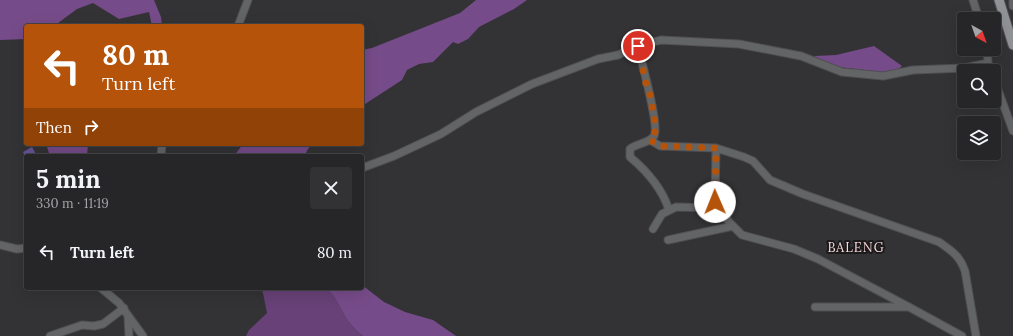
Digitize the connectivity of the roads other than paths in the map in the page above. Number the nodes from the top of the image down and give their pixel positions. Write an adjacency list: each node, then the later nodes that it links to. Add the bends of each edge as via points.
1 (248, 0): 7 (street)
2 (973, 0): 6 (street)
3 (999, 0): 8 (main road)
4 (1013, 0): 5 (street)
5 (1013, 6)
6 (977, 12)
7 (239, 24)
8 (1013, 45)
9 (638, 46): 11 (street, via 661,40 739,44 801,56 842,72 883,76 913,70 964,68); 14 (street, via 656,129); 16 (street, via 618,56 598,59 532,84 476,112 441,134)
10 (988, 56): 11 (street)
11 (988, 63)
12 (1001, 98): 13 (street)
13 (1013, 131)
14 (650, 140): 15 (street, via 660,146); 18 (street, via 630,149 630,157 652,178 664,196)
15 (716, 148): 17 (street, via 715,202); 33 (street, via 753,161 770,180 932,240 952,250 961,261 964,271)
16 (364, 167)
17 (718, 208): 18 (street, via 676,207); 19 (street)
18 (669, 210): 20 (street, via 662,214)
19 (733, 226): 21 (street); 26 (street, via 742,235 794,249 818,259)
20 (653, 228)
21 (668, 240)
22 (0, 245): 23 (street)
23 (24, 248)
24 (103, 290): 27 (street)
25 (815, 307): 26 (street)
26 (909, 307): 32 (street)
27 (124, 308): 28 (street); 29 (street, via 103,324 82,325)
28 (128, 316): 30 (street); 31 (street)
29 (50, 336)
30 (129, 336)
31 (142, 336)
32 (962, 336)
33 (976, 336)

